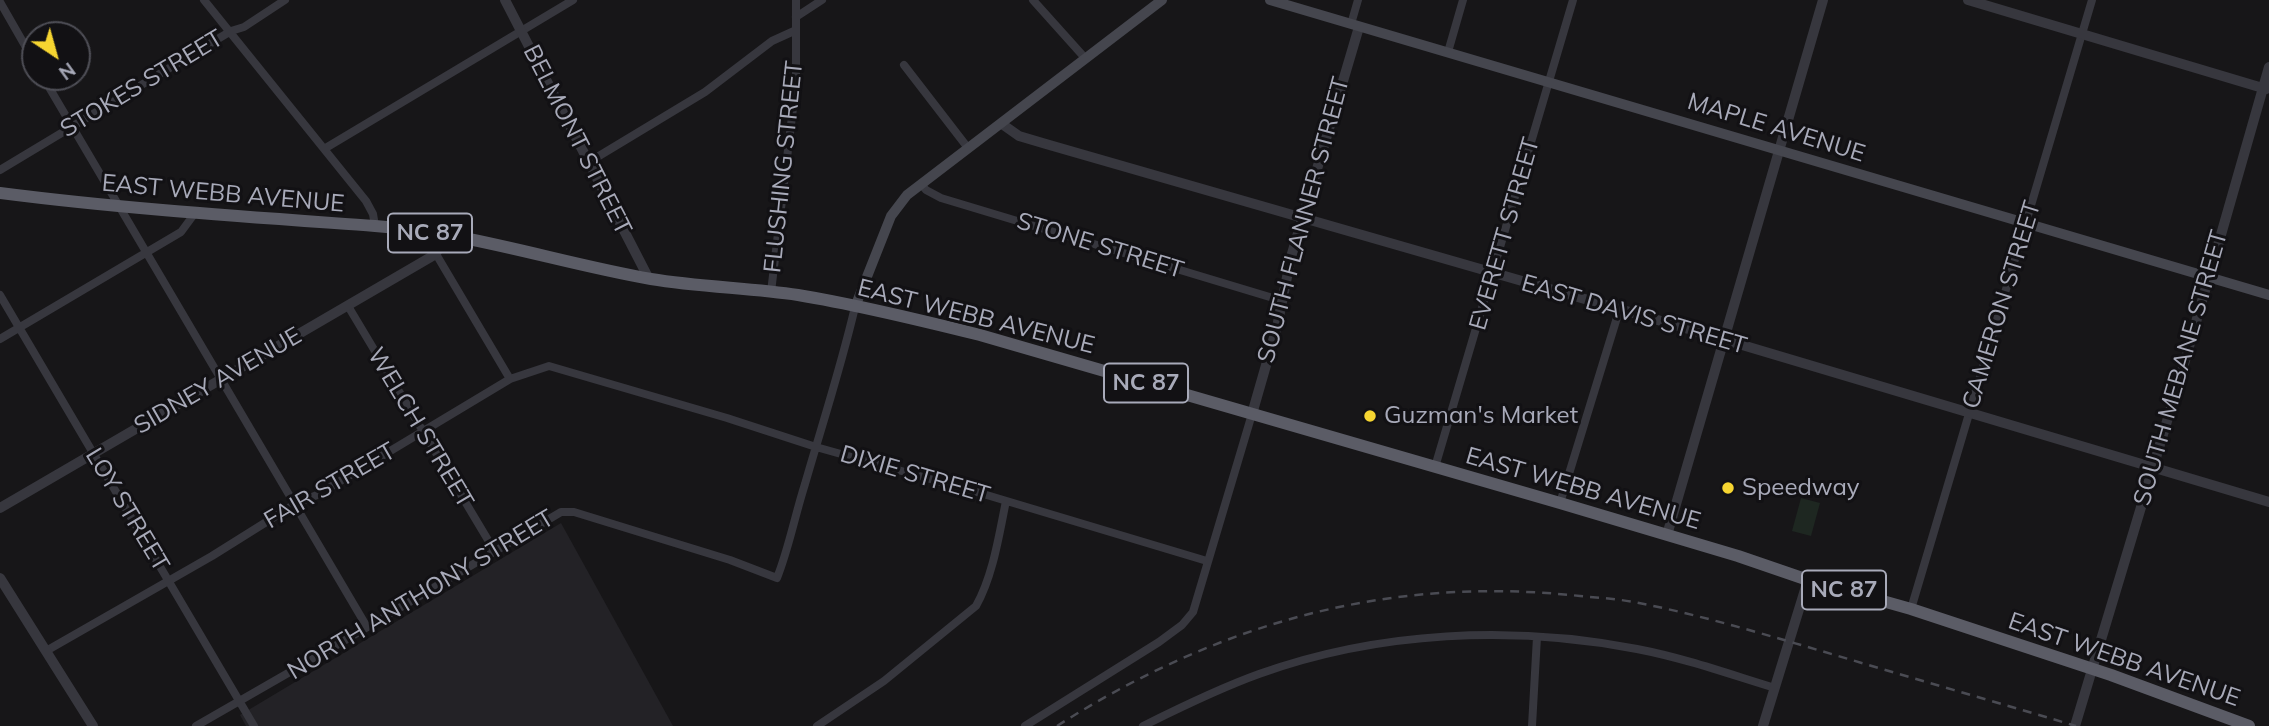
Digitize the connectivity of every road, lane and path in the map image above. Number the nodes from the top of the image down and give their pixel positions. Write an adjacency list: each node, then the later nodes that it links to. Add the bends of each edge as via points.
1 (204, 0): 21 (street)
2 (285, 0): 21 (street, STOKES STREET)
3 (505, 0): 19 (street, BELMONT STREET)
4 (573, 0): 19 (street)
5 (796, 0): 17 (street, FLUSHING STREET)
6 (822, 0): 17 (street)
7 (1033, 0): 25 (street)
8 (1162, 0): 25 (main road)
9 (1270, 0): 18 (main road, MAPLE AVENUE)
10 (1358, 0): 18 (street, SOUTH FLANNER STREET)
11 (1463, 0): 24 (street)
12 (1573, 0): 28 (street, EVERETT STREET)
13 (1823, 0): 35 (street)
14 (1968, 0): 22 (street)
15 (2092, 0): 22 (street, CAMERON STREET)
16 (0, 1): 23 (street)
17 (796, 17): 20 (street, FLUSHING STREET)
18 (1355, 26): 24 (main road, MAPLE AVENUE); 42 (street, SOUTH FLANNER STREET)
19 (521, 31): 34 (street); 36 (street, BELMONT STREET)
20 (794, 31): 36 (street); 51 (street, FLUSHING STREET, via 796,83)
21 (231, 32): 32 (street, STOKES STREET); 34 (street)
22 (2082, 34): 29 (street); 43 (street, CAMERON STREET)
23 (21, 38)
24 (1448, 52): 28 (main road, MAPLE AVENUE)
25 (1085, 58): 31 (main road)
26 (904, 65): 33 (street)
27 (2269, 67): 29 (street, SOUTH MEBANE STREET)
28 (1550, 84): 35 (main road, MAPLE AVENUE); 48 (street, EVERETT STREET)
29 (2266, 89): 50 (street, SOUTH MEBANE STREET)
30 (51, 91): 32 (street)
31 (1002, 124): 33 (main road); 42 (street, EAST DAVIS STREET, via 1019,136)
32 (72, 127): 37 (street, STOKES STREET); 40 (street)
33 (968, 148): 38 (main road)
34 (324, 149): 44 (street, via 366,201)
35 (1779, 150): 43 (main road, MAPLE AVENUE); 60 (street)
36 (589, 162): 49 (street, BELMONT STREET)
37 (0, 170)
38 (921, 184): 54 (street, STONE STREET, via 933,196); 56 (main road, via 891,216)
39 (0, 193): 40 (highway, EAST WEBB AVENUE / NC 87)
40 (119, 206): 41 (highway, EAST WEBB AVENUE / NC 87); 46 (street)
41 (195, 213): 44 (highway, EAST WEBB AVENUE / NC 87); 46 (street, via 181,232)
42 (1302, 219): 48 (street, EAST DAVIS STREET); 54 (street, SOUTH FLANNER STREET)
43 (2027, 224): 50 (main road, MAPLE AVENUE); 65 (street, CAMERON STREET)
44 (375, 226): 45 (highway, EAST WEBB AVENUE / NC 87)
45 (443, 235): 47 (street); 49 (highway, EAST WEBB AVENUE / NC 87)
46 (146, 253): 58 (street); 62 (street)
47 (436, 254): 55 (street, SIDNEY AVENUE); 61 (street)
48 (1492, 274): 57 (street, EAST DAVIS STREET); 69 (street, EVERETT STREET)
49 (649, 279): 51 (highway, EAST WEBB AVENUE / NC 87)
50 (2208, 279): 53 (main road, MAPLE AVENUE); 70 (street, SOUTH MEBANE STREET)
51 (771, 292): 56 (highway, EAST WEBB AVENUE / NC 87)
52 (0, 295): 58 (street, LOY STREET)
53 (2269, 295)
54 (1283, 301): 64 (street, SOUTH FLANNER STREET)
55 (348, 306): 62 (street, SIDNEY AVENUE); 66 (street, WELCH STREET)
56 (855, 307): 64 (highway, EAST WEBB AVENUE / NC 87, via 980,335); 67 (street, NORTH ANTHONY STREET)
57 (1619, 311): 60 (street, EAST DAVIS STREET); 73 (street)
58 (19, 328): 59 (street); 68 (street, LOY STREET)
59 (0, 339)
60 (1722, 340): 65 (street, EAST DAVIS STREET); 76 (street)
61 (510, 379): 63 (street, FAIR STREET, via 549,366); 66 (street, FAIR STREET)
62 (220, 380): 68 (street, SIDNEY AVENUE); 74 (street)
63 (624, 387): 67 (street, DIXIE STREET)
64 (1252, 414): 69 (highway, EAST WEBB AVENUE / NC 87); 78 (street)
65 (1969, 414): 70 (street, EAST DAVIS STREET); 82 (street, CAMERON STREET)
66 (423, 432): 74 (street, FAIR STREET); 77 (street, WELCH STREET)
67 (816, 447): 71 (street, DIXIE STREET); 77 (street, NORTH ANTHONY STREET, via 777,578 569,511 554,514)
68 (94, 453): 75 (street, SIDNEY AVENUE); 80 (street, LOY STREET)
69 (1435, 467): 73 (highway, EAST WEBB AVENUE / NC 87)
70 (2152, 469): 72 (street, EAST DAVIS STREET); 86 (street, SOUTH MEBANE STREET)
71 (1006, 501): 78 (street, DIXIE STREET); 89 (street, via 976,606 884,681)
72 (2269, 502)
73 (1560, 503): 76 (highway, EAST WEBB AVENUE / NC 87)
74 (295, 504): 80 (street, FAIR STREET); 83 (street)
75 (0, 508)
76 (1667, 535): 81 (highway, EAST WEBB AVENUE / NC 87)
77 (494, 550): 83 (street, NORTH ANTHONY STREET)
78 (1207, 561): 93 (street, via 1196,603 1182,625)
79 (0, 578): 85 (street)
80 (169, 580): 85 (street, FAIR STREET); 88 (street, LOY STREET)
81 (1808, 580): 82 (highway, EAST WEBB AVENUE / NC 87); 87 (street)
82 (1911, 610): 86 (highway, EAST WEBB AVENUE / NC 87)
83 (367, 627): 88 (street, NORTH ANTHONY STREET)
84 (1537, 637): 87 (street, via 1660,653); 94 (street, via 1504,634 1407,639 1313,658 1258,674); 95 (street)
85 (46, 651): 90 (street)
86 (2093, 669): 97 (street, SOUTH MEBANE STREET); 98 (highway, EAST WEBB AVENUE / NC 87)
87 (1775, 688): 96 (street)
88 (239, 701): 91 (street, NORTH ANTHONY STREET); 92 (street, LOY STREET)
89 (820, 725)
90 (93, 726)
91 (196, 726)
92 (254, 726)
93 (1025, 726)
94 (1143, 726)
95 (1532, 726)
96 (1763, 726)
97 (2076, 726)
98 (2249, 726)

